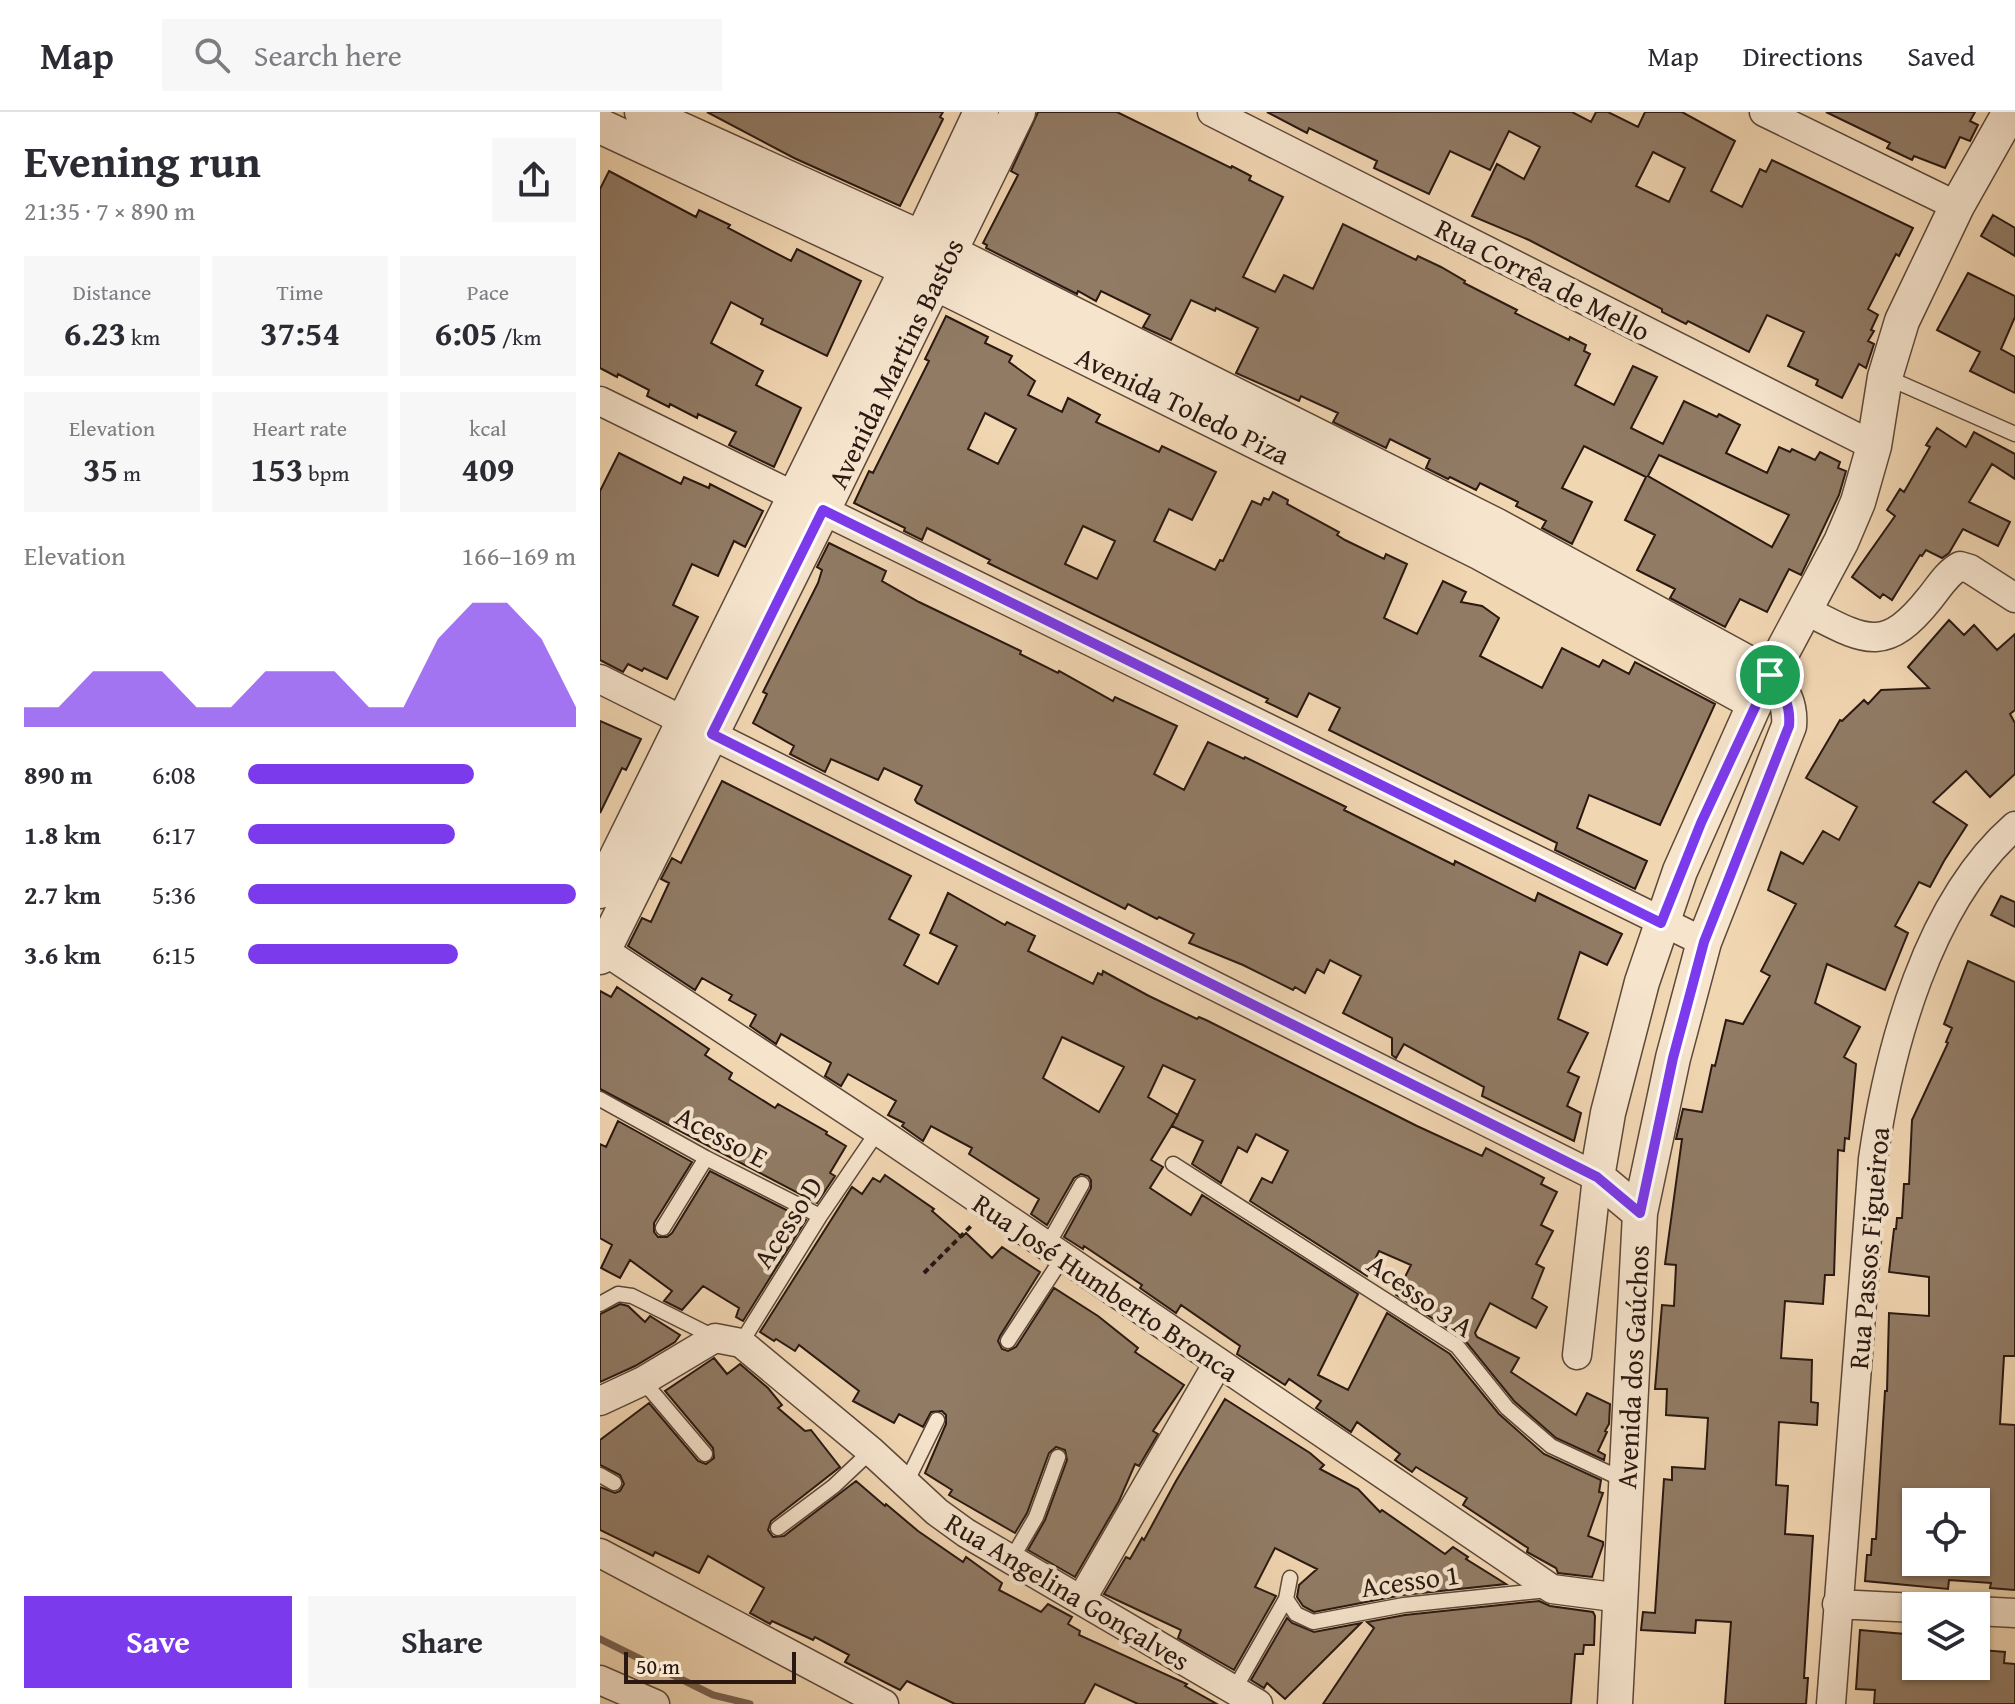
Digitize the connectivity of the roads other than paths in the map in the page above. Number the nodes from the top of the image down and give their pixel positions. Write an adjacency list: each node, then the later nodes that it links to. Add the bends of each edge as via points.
1 (642, 112): 8 (street, Avenida Toledo Piza)
2 (1212, 112): 14 (street, Rua Corrêa de Mello)
3 (1764, 112): 7 (street)
4 (2010, 112): 7 (street, Avenida dos Gaúchos)
5 (995, 121): 8 (street, Avenida Martins Bastos)
6 (600, 126): 9 (street, Avenida Toledo Piza)
7 (1957, 206): 10 (street, Avenida dos Gaúchos, via 1902,321)
8 (935, 245): 9 (street, Avenida Martins Bastos); 12 (street, Avenida Toledo Piza)
9 (920, 276): 12 (street, Avenida Toledo Piza); 15 (street, Avenida Martins Bastos)
10 (1885, 377): 13 (lane); 14 (street, Avenida dos Gaúchos)
11 (600, 401): 15 (street)
12 (1216, 404): 19 (street, Avenida Toledo Piza, via 1488,539)
13 (2015, 434)
14 (1874, 446): 17 (street, Avenida dos Gaúchos, via 1858,502)
15 (809, 503): 20 (street, Avenida Martins Bastos); 23 (street)
16 (2015, 598): 17 (street, via 1960,566 1912,621 1887,637 1868,637)
17 (1805, 610): 19 (street, Avenida dos Gaúchos)
18 (600, 679): 20 (street)
19 (1763, 689): 23 (street, Avenida dos Gaúchos); 24 (street, Avenida dos Gaúchos, via 1788,702 1789,726)
20 (698, 728): 22 (street, Avenida Martins Bastos); 25 (street, Avenida Martins Bastos); 30 (street)
21 (2015, 826): 59 (street, Rua Passos Figueiroa, via 1978,864 1952,903 1910,1002 1881,1107)
22 (600, 891)
23 (1661, 923): 24 (street); 30 (street, Avenida dos Gaúchos, via 1608,1113)
24 (1704, 942): 32 (street, Avenida dos Gaúchos)
25 (601, 952): 27 (street, Rua José Humberto Bronca)
26 (600, 1099): 28 (lane, Acesso E)
27 (878, 1131): 33 (lane, Acesso D); 35 (street, Rua José Humberto Bronca)
28 (706, 1158): 33 (lane, Acesso E); 34 (lane)
29 (1173, 1164): 48 (lane, Acesso 3 A, via 1457,1346 1507,1408 1551,1446)
30 (1597, 1177): 32 (street); 39 (street, Avenida dos Gaúchos)
31 (1082, 1184): 35 (lane)
32 (1640, 1213): 48 (street, Avenida dos Gaúchos)
33 (820, 1216): 37 (lane, Acesso D)
34 (663, 1228)
35 (1055, 1251): 38 (lane); 40 (street, Rua José Humberto Bronca)
36 (606, 1300): 37 (lane, via 632,1296)
37 (728, 1340): 41 (street); 44 (street, Rua Angelina Gonçalves)
38 (1008, 1341)
39 (1577, 1355)
40 (1218, 1363): 55 (street, Rua José Humberto Bronca); 58 (street)
41 (643, 1381): 42 (street); 45 (lane)
42 (600, 1401)
43 (937, 1420): 50 (lane)
44 (871, 1451): 50 (street, Rua Angelina Gonçalves); 51 (lane)
45 (705, 1454)
46 (1058, 1457): 53 (lane, via 1036,1517)
47 (600, 1475): 49 (lane)
48 (1626, 1481): 56 (street, Avenida dos Gaúchos)
49 (614, 1483)
50 (906, 1483): 53 (street, Rua Angelina Gonçalves, via 937,1512)
51 (778, 1528)
52 (600, 1553): 66 (street)
53 (1011, 1560): 58 (street, Rua Angelina Gonçalves)
54 (1290, 1578): 57 (lane)
55 (1552, 1589): 56 (street, Rua José Humberto Bronca); 57 (lane, Acesso 1, via 1404,1605 1313,1622 1296,1614)
56 (1621, 1598): 67 (street, Avenida dos Gaúchos)
57 (1286, 1599): 64 (lane)
58 (1081, 1600): 64 (street, Rua Angelina Gonçalves)
59 (1837, 1604): 60 (street); 68 (street, Rua Passos Figueiroa)
60 (1902, 1607)
61 (1990, 1612): 62 (street)
62 (2015, 1613)
63 (608, 1690): 65 (street)
64 (1246, 1697)
65 (655, 1704)
66 (884, 1704)
67 (1615, 1704)
68 (1831, 1704)

